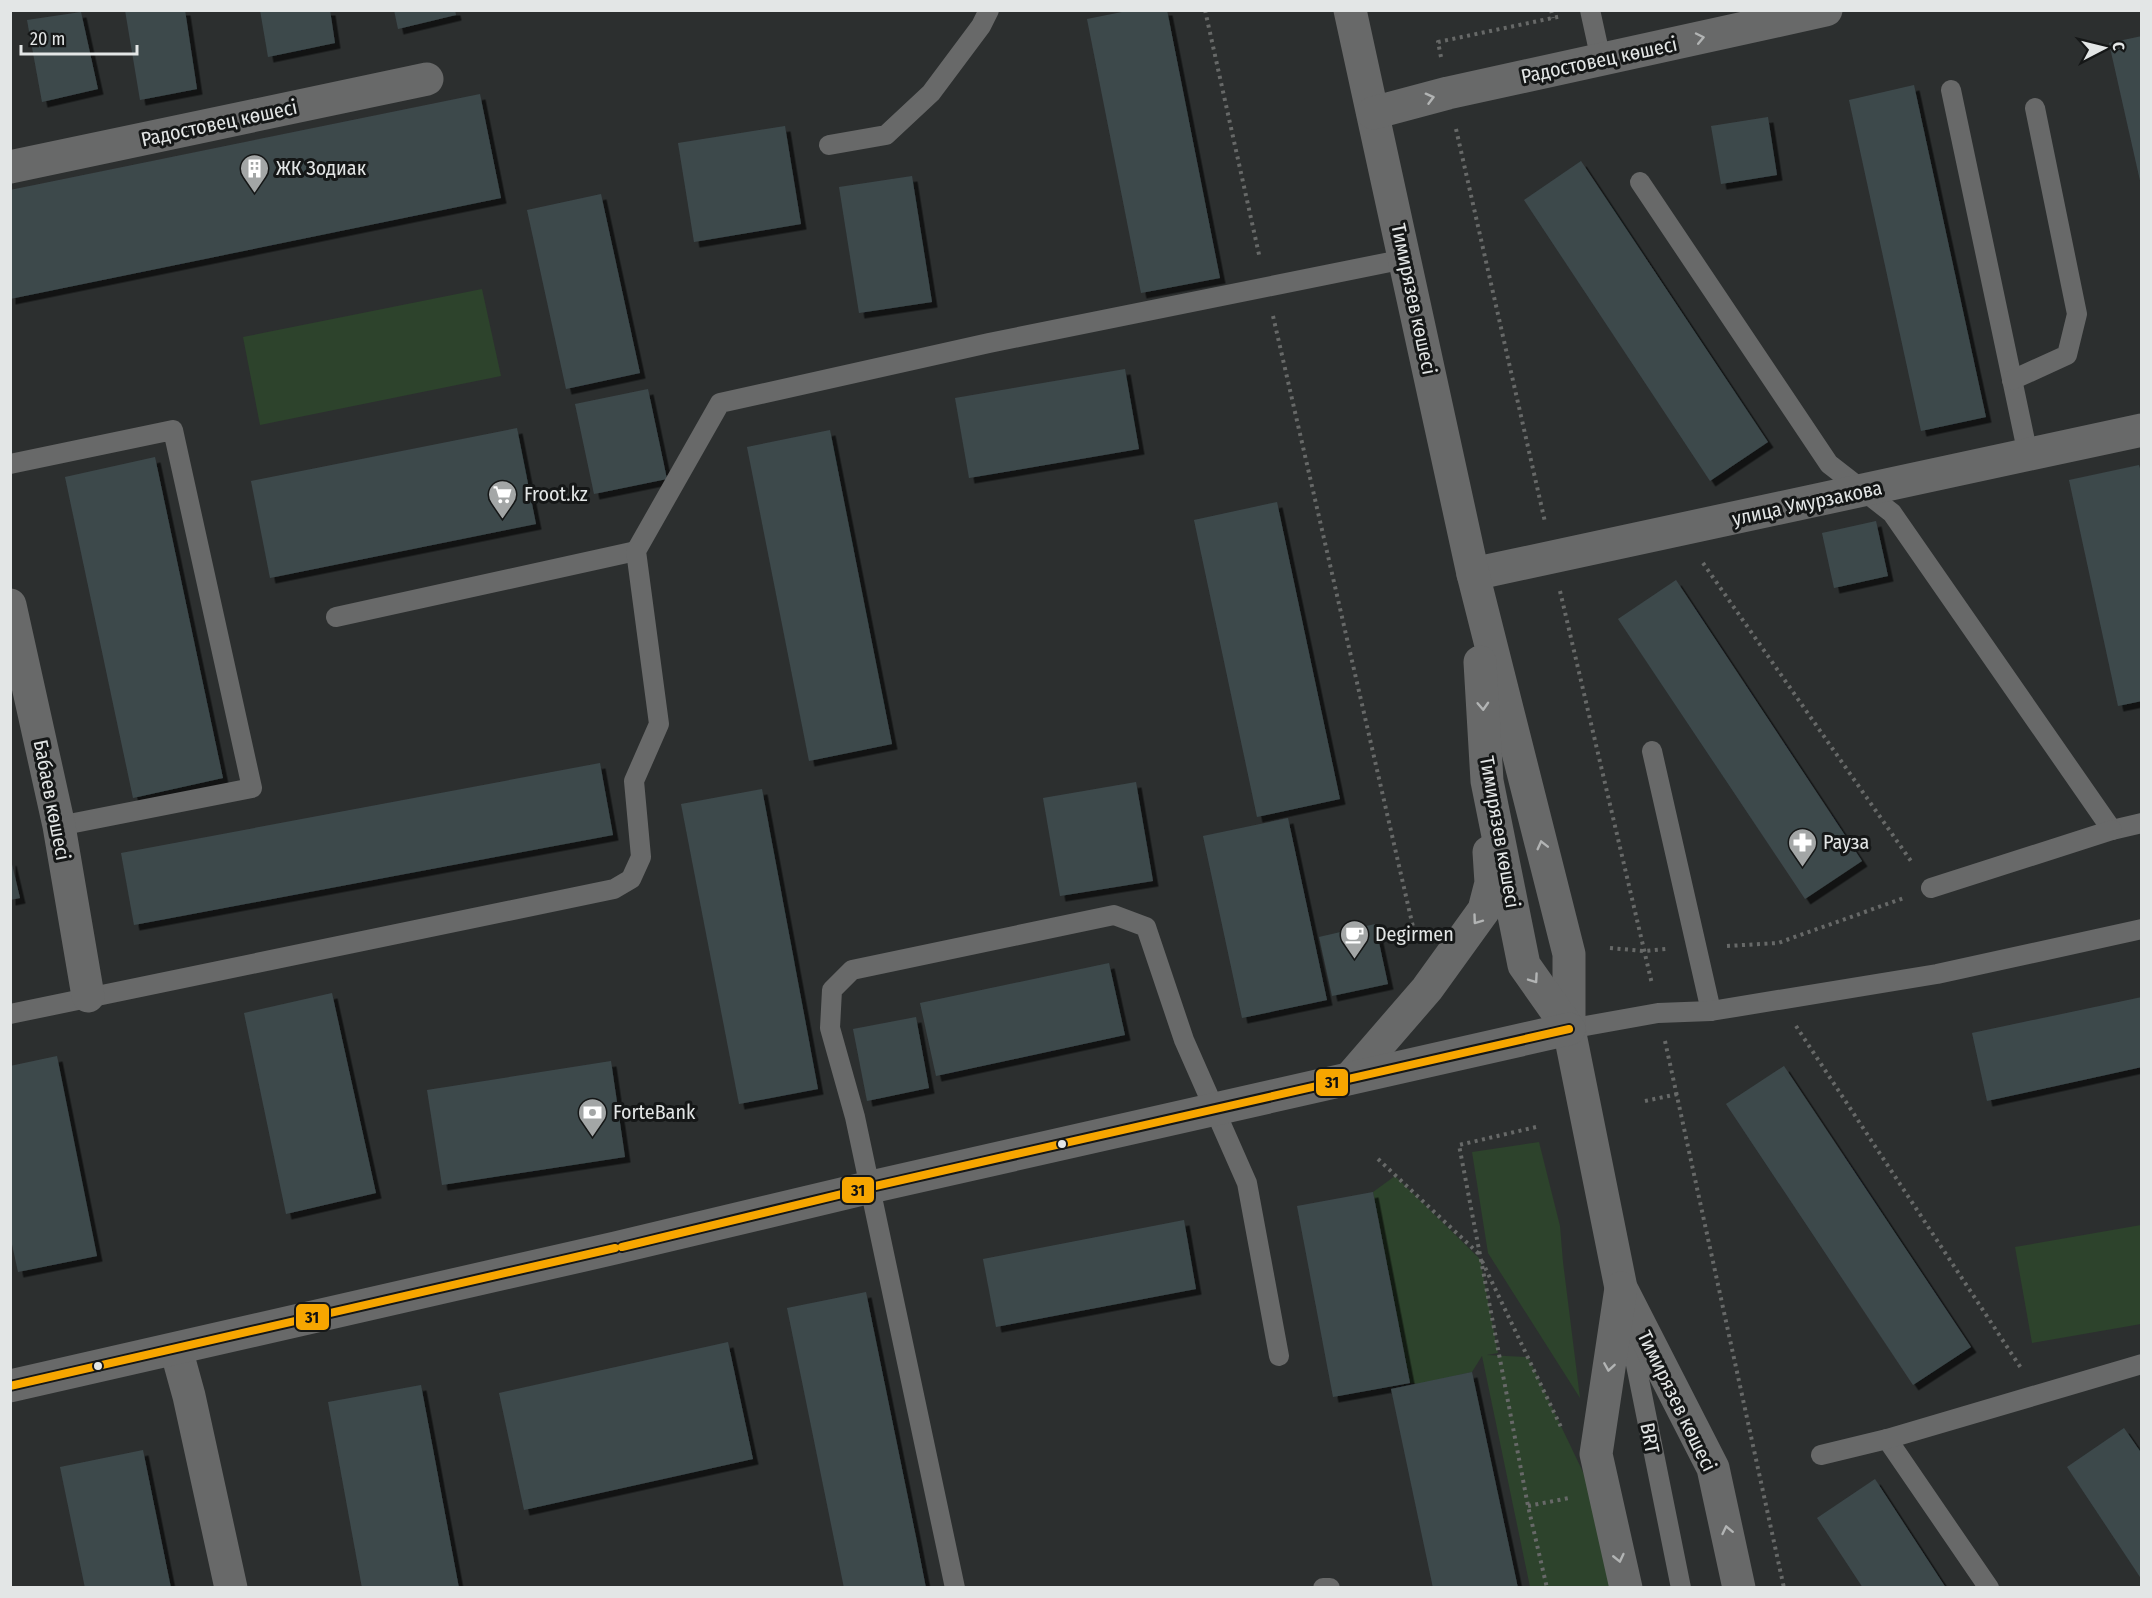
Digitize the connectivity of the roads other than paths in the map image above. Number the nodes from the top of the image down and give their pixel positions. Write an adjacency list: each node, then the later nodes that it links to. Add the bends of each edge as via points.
1 (989, 10): 10 (lane, via 931,93 886,135)
2 (1826, 10): 5 (street, Радостовец көшесі, one-way to 2)
3 (1351, 11): 9 (street, Тимирязев көшесі)
4 (1581, 12): 5 (lane)
5 (1601, 60): 9 (street, Радостовец көшесі, one-way to 5)
6 (427, 79): 11 (street, Радостовец көшесі)
7 (1951, 90): 14 (lane)
8 (2035, 108): 14 (lane, via 2077,314 2067,355)
9 (1373, 113): 13 (street, Тимирязев көшесі)
10 (829, 145)
11 (10, 168)
12 (1640, 182): 18 (lane, via 1829,464)
13 (1406, 259): 19 (lane, via 989,343 720,403); 20 (street, Тимирязев көшесі)
14 (2012, 380): 16 (lane)
15 (2142, 430): 16 (street, улица Умурзакова)
16 (2028, 455): 18 (street, улица Умурзакова)
17 (10, 464): 26 (lane, via 173,430 252,788)
18 (1863, 491): 20 (street, улица Умурзакова, via 1553,558); 27 (lane, via 1892,513)
19 (636, 551): 22 (lane); 30 (lane, via 659,723 634,781 640,857 631,879 614,889)
20 (1474, 579): 24 (street, Тимирязев көшесі, one-way to 24); 33 (street, Тимирязев көшесі, one-way to 20, via 1569,954)
21 (10, 605): 26 (street, Бабаев көшесі)
22 (336, 617)
23 (1652, 751): 31 (lane)
24 (1487, 781): 33 (street, Тимирязев көшесі, one-way to 33, via 1524,965); 34 (street, one-way to 34, via 1491,883 1484,910 1427,989)
25 (2142, 823): 27 (lane)
26 (59, 826): 30 (street, Бабаев көшесі)
27 (2112, 830): 28 (lane)
28 (1931, 888)
29 (2142, 929): 31 (lane, via 1937,974)
30 (88, 996): 32 (lane)
31 (1711, 1011): 33 (lane, via 1658,1013)
32 (10, 1014)
33 (1569, 1029): 34 (street); 37 (street, Тимирязев көшесі)
34 (1350, 1078): 35 (street)
35 (1214, 1108): 36 (street); 36 (lane, via 1184,1041 1146,927 1114,915 852,970 832,990 830,1028); 39 (lane, via 1247,1183)
36 (871, 1187): 38 (street); 45 (lane)
37 (1621, 1288): 48 (street, Тимирязев көшесі, one-way to 48, via 1596,1454); 49 (lane, BRT); 50 (street, Тимирязев көшесі, one-way to 37, via 1713,1468)
38 (176, 1349): 41 (street); 44 (street)
39 (1279, 1356)
40 (2142, 1364): 42 (lane)
41 (10, 1386)
42 (1887, 1439): 43 (lane); 51 (lane)
43 (1821, 1455)
44 (231, 1587)
45 (955, 1587)
46 (1323, 1587): 47 (lane)
47 (1330, 1587)
48 (1626, 1587)
49 (1681, 1587)
50 (1739, 1587)
51 (1989, 1587)

